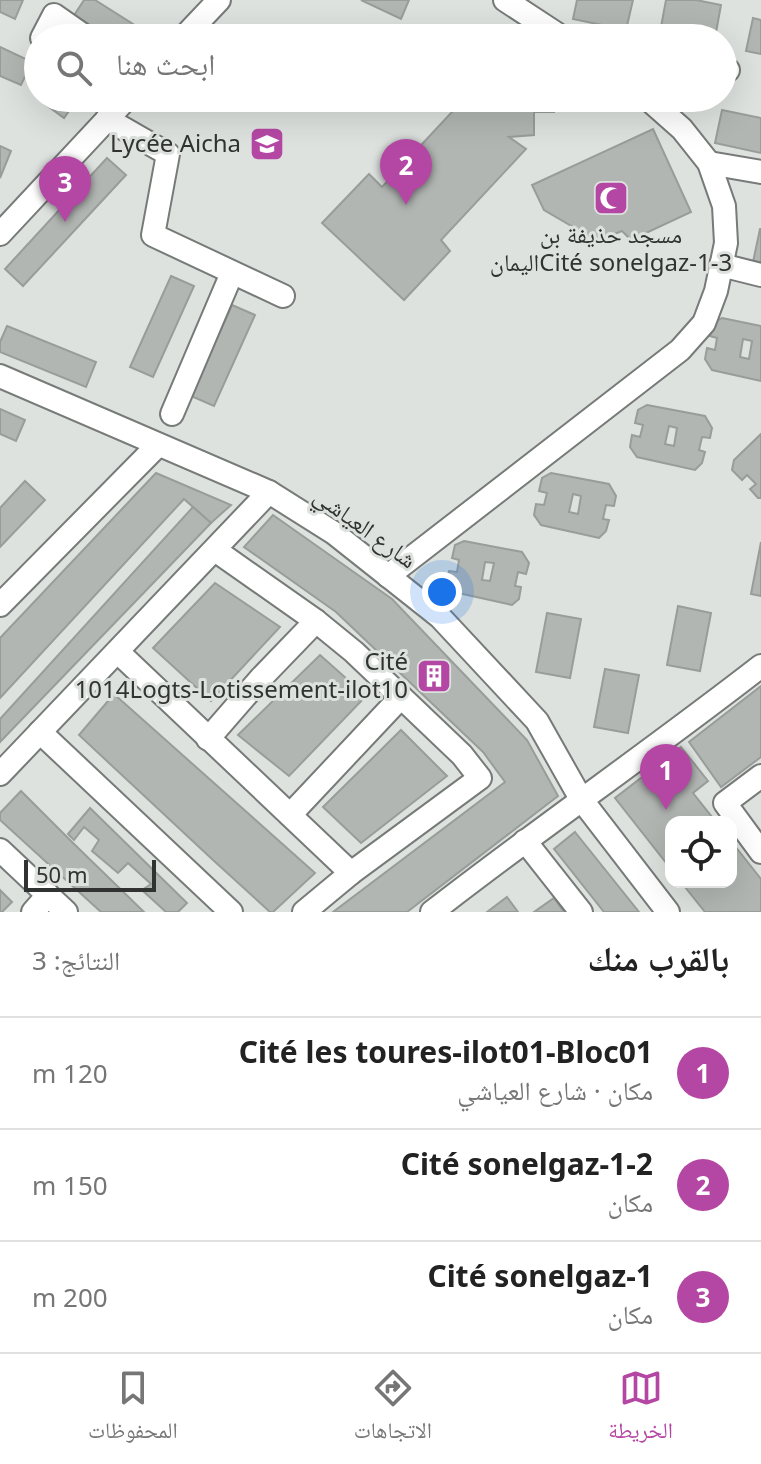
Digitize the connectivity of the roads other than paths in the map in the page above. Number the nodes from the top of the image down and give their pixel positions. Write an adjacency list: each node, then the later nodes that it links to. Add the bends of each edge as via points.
1 (219, 0): 5 (street)
2 (505, 0): 6 (street)
3 (49, 24): 4 (street, via 54,15)
4 (67, 24)
5 (196, 24)
6 (542, 24)
7 (114, 112): 9 (street)
8 (663, 112): 10 (street)
9 (107, 119): 12 (street); 14 (street, via 168,154 153,235)
10 (709, 163): 11 (street); 13 (street, via 724,206)
11 (761, 172)
12 (0, 234)
13 (721, 265): 15 (street); 22 (street, via 704,323 680,350)
14 (232, 273): 16 (street); 18 (street)
15 (761, 275)
16 (283, 296)
17 (0, 376): 19 (street, شارع العياشي)
18 (172, 414)
19 (158, 445): 20 (street, شارع العياشي); 23 (street)
20 (269, 492): 21 (street); 22 (street, شارع العياشي)
21 (215, 550): 24 (street); 25 (street)
22 (388, 576): 32 (street, شارع العياشي, via 440,617 537,721)
23 (0, 605)
24 (316, 621): 27 (street); 29 (street)
25 (118, 652): 28 (street); 29 (street)
26 (761, 666): 32 (street)
27 (401, 697): 33 (street); 37 (street, via 480,778)
28 (40, 732): 30 (street); 41 (street)
29 (208, 739): 33 (street)
30 (0, 774)
31 (761, 776): 36 (street, via 725,803)
32 (581, 799): 34 (street); 45 (street, شارع العياشي)
33 (290, 815): 37 (street)
34 (525, 841): 43 (street); 44 (street)
35 (0, 850): 38 (street)
36 (761, 852)
37 (351, 873): 42 (street)
38 (48, 895): 39 (street); 40 (street)
39 (33, 912)
40 (66, 912)
41 (231, 912)
42 (304, 912)
43 (432, 912)
44 (581, 912)
45 (668, 912)

